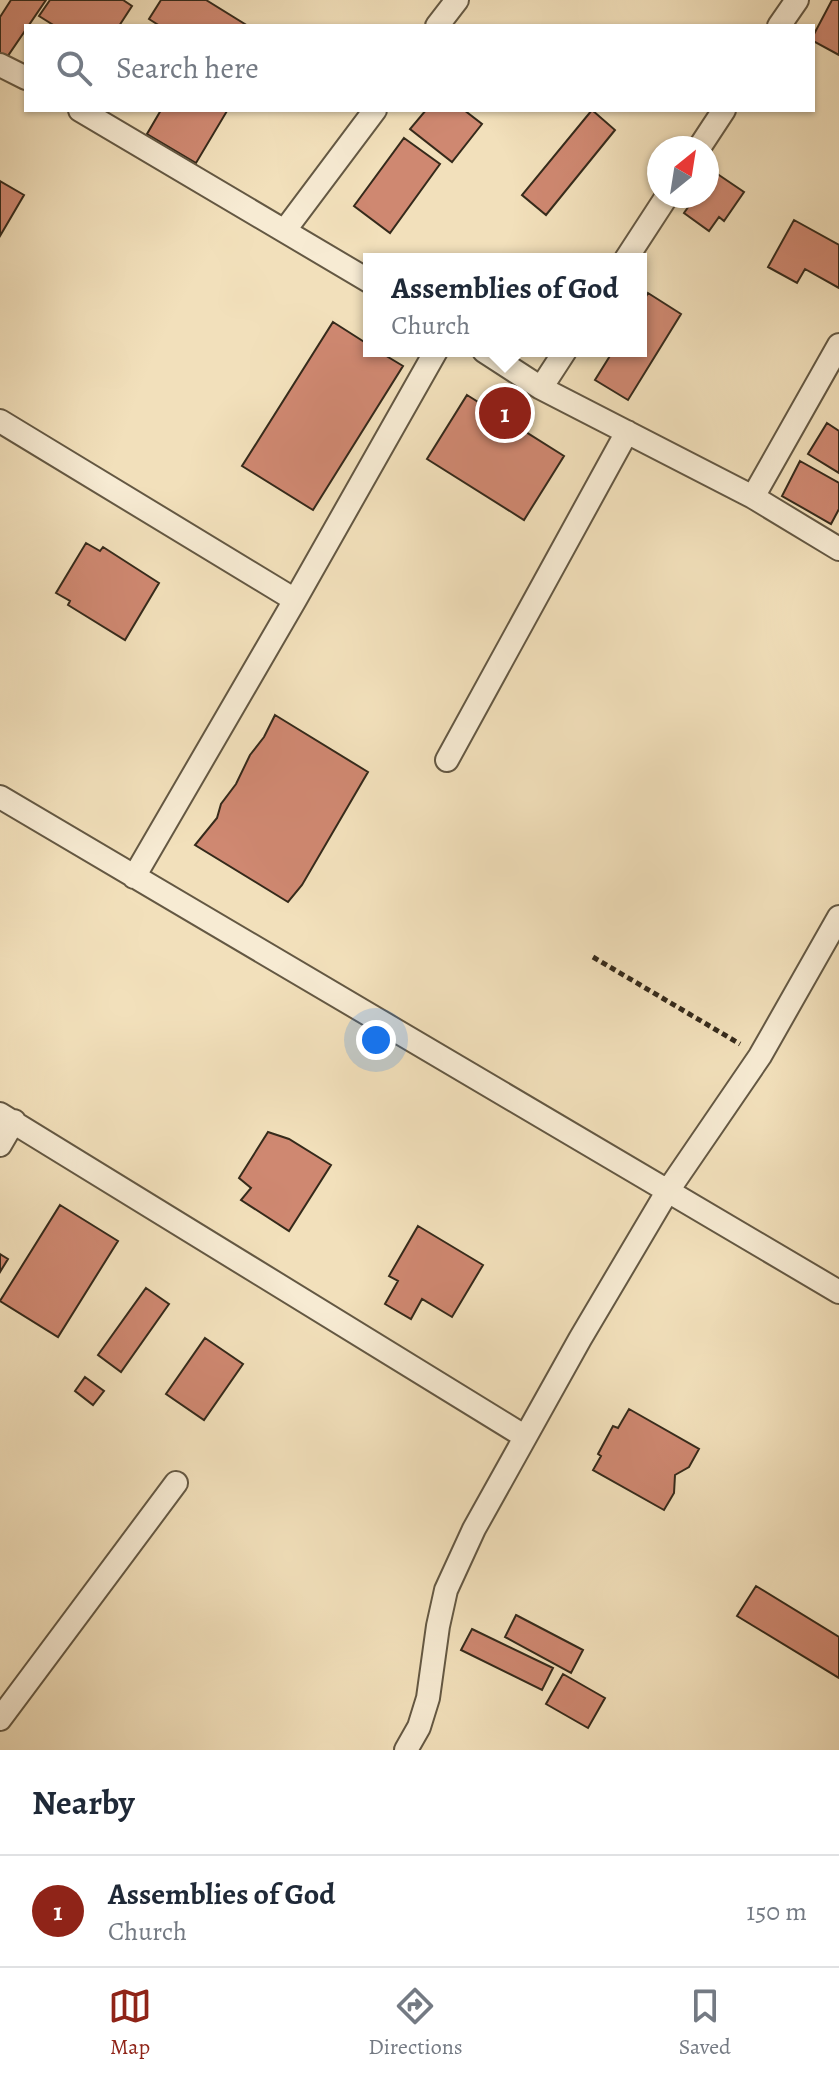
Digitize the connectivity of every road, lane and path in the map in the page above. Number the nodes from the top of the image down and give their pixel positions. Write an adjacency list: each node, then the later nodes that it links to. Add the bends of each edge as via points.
1 (457, 0): 3 (street)
2 (797, 0): 4 (street)
3 (439, 24)
4 (780, 24)
5 (0, 65): 6 (street)
6 (24, 77)
7 (83, 112): 12 (street)
8 (374, 112): 12 (street)
9 (723, 112): 10 (street)
10 (707, 136)
11 (659, 208): 13 (street)
12 (285, 230): 14 (street)
13 (630, 253)
14 (363, 277)
15 (839, 345): 22 (street)
16 (433, 357): 24 (street)
17 (493, 357): 19 (street)
18 (561, 357): 19 (street)
19 (541, 388): 21 (street)
20 (0, 421): 24 (street)
21 (627, 432): 22 (street); 25 (street)
22 (753, 497): 23 (street)
23 (839, 549)
24 (295, 600): 27 (street)
25 (447, 760)
26 (0, 797): 27 (street)
27 (134, 877): 33 (street)
28 (839, 917): 30 (street)
29 (593, 957): 30 (path)
30 (760, 1056): 33 (street)
31 (7, 1117): 32 (street); 35 (street)
32 (0, 1145)
33 (667, 1192): 34 (street); 35 (street)
34 (839, 1292)
35 (524, 1436): 38 (street, via 446,1590 428,1698)
36 (176, 1483): 37 (street)
37 (0, 1719)
38 (406, 1750)

